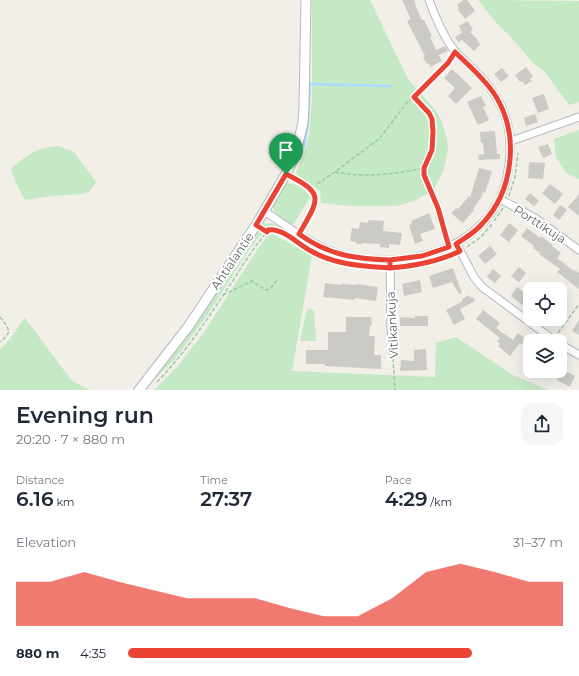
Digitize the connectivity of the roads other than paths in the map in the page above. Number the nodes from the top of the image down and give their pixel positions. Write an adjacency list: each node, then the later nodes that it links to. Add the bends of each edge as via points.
1 (306, 0): 5 (street, Ahtialantie, via 304,106 297,148)
2 (429, 0): 4 (street, via 455,52 494,94)
3 (579, 117): 4 (street)
4 (514, 140): 6 (street)
5 (286, 174): 7 (street, Ahtialantie); 8 (lane, via 311,189 316,199 314,208)
6 (503, 201): 9 (street, via 481,225); 10 (street, Porttikuja, via 535,218)
7 (264, 212): 8 (street); 16 (street, Ahtialantie, via 188,327)
8 (299, 234): 11 (street, via 317,246 337,254)
9 (456, 244): 11 (street); 12 (street, via 482,287)
10 (579, 250)
11 (390, 264): 14 (street, Vitikankuja)
12 (545, 334)
13 (567, 348): 15 (street)
14 (393, 352)
15 (579, 355)
16 (139, 390)

